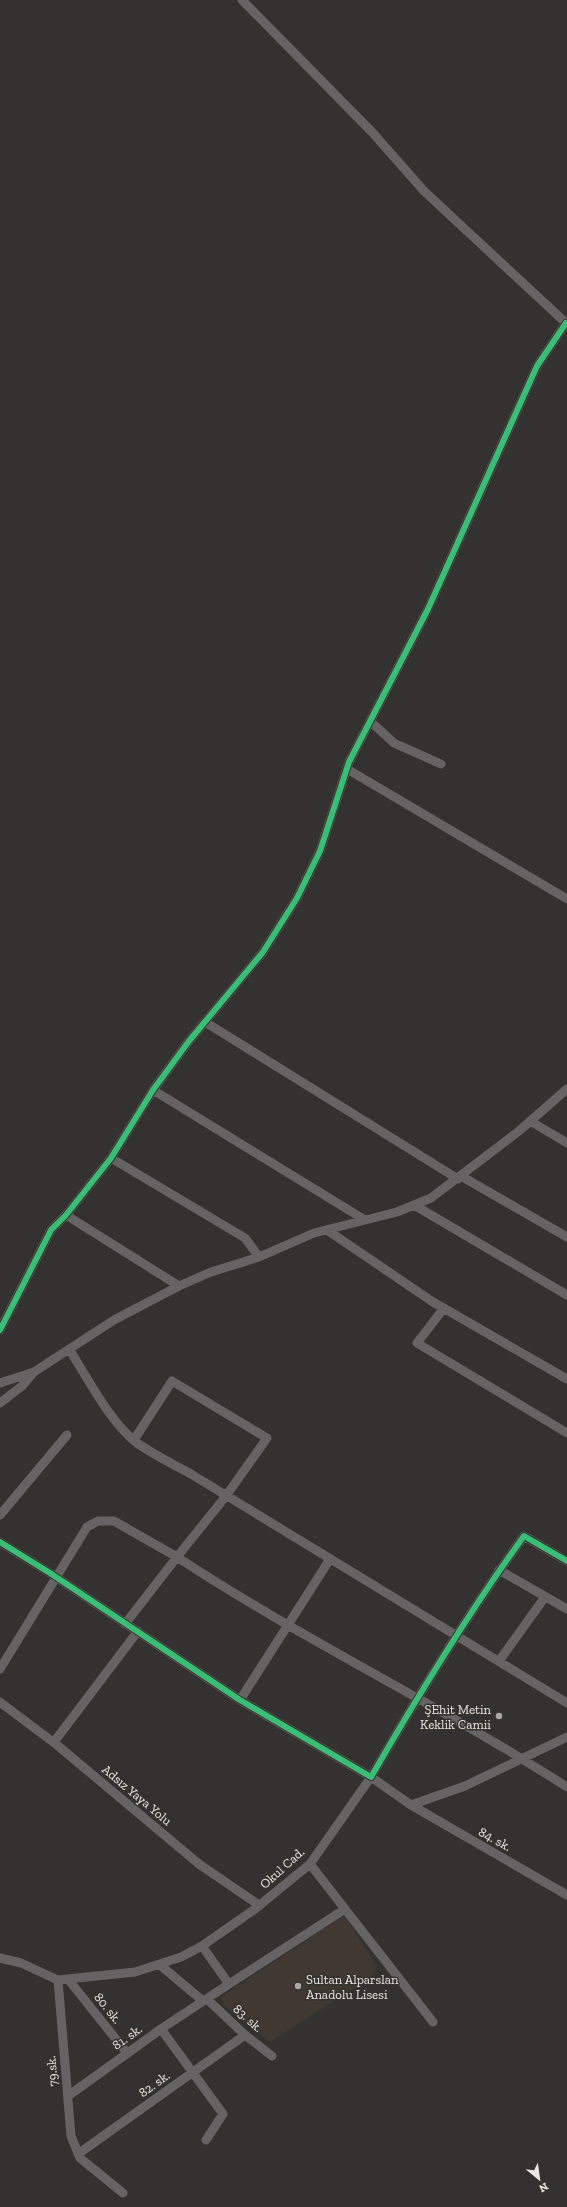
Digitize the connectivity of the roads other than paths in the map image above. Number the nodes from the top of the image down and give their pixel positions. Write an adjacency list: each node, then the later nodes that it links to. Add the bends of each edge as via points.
1 (242, 0): 2 (street, via 372,132 424,191)
2 (566, 324): 3 (street, via 537,366 428,609)
3 (371, 722): 4 (street, via 394,743); 5 (street)
4 (441, 764)
5 (347, 769): 6 (street); 7 (street, via 320,851 297,898 263,952)
6 (567, 899)
7 (205, 1022): 8 (street); 13 (street)
8 (153, 1090): 12 (street); 16 (street)
9 (567, 1090): 10 (street)
10 (530, 1121): 11 (street); 13 (street)
11 (567, 1143)
12 (111, 1158): 15 (street); 19 (street, via 245,1238)
13 (460, 1177): 14 (street, via 431,1198); 18 (street)
14 (414, 1205): 16 (street); 21 (street)
15 (66, 1215): 20 (street); 23 (street, via 51,1230)
16 (365, 1220): 17 (street)
17 (327, 1230): 19 (street, via 314,1233); 22 (street)
18 (567, 1237)
19 (259, 1257): 20 (street, via 211,1272)
20 (179, 1286): 24 (street, via 114,1320)
21 (567, 1295)
22 (444, 1308): 26 (street); 29 (street, via 417,1343)
23 (0, 1330)
24 (69, 1349): 25 (street); 31 (street, via 113,1417)
25 (34, 1372): 27 (street); 28 (street, via 22,1386)
26 (567, 1379)
27 (0, 1383)
28 (0, 1403)
29 (567, 1433)
30 (67, 1435): 33 (street)
31 (134, 1440): 32 (street); 32 (street, via 172,1381 267,1438)
32 (226, 1496): 35 (street); 36 (street)
33 (0, 1515)
34 (0, 1542): 39 (street)
35 (177, 1557): 39 (street, via 119,1523 98,1520 84,1531); 42 (street); 43 (street)
36 (330, 1559): 43 (street); 45 (street)
37 (567, 1562): 38 (street, Okul Cad., via 524,1536)
38 (499, 1570): 40 (street); 45 (street, Okul Cad.)
39 (56, 1576): 42 (street); 47 (street)
40 (545, 1597): 41 (street); 46 (street)
41 (567, 1609)
42 (125, 1624): 44 (street)
43 (288, 1624): 48 (street); 49 (street)
44 (138, 1631): 49 (street); 53 (street)
45 (457, 1636): 46 (street); 48 (street, Okul Cad.)
46 (499, 1661): 51 (street)
47 (0, 1669)
48 (417, 1697): 54 (street); 55 (street, Okul Cad.)
49 (240, 1700): 55 (street)
50 (0, 1702): 53 (street, Adsız Yaya Yolu)
51 (567, 1703)
52 (567, 1737): 54 (street)
53 (54, 1742): 60 (street, Adsız Yaya Yolu, via 199,1864)
54 (522, 1758): 56 (street); 57 (street, via 465,1786)
55 (371, 1777): 57 (street); 58 (street, Okul Cad.)
56 (567, 1787)
57 (411, 1805): 59 (street, 84. sk.)
58 (310, 1864): 60 (street, Okul Cad.); 61 (street)
59 (567, 1895)
60 (259, 1905): 62 (street, Okul Cad.)
61 (345, 1909): 67 (street, 81. sk.); 69 (street)
62 (202, 1946): 64 (street, Okul Cad.); 67 (street)
63 (0, 1958): 66 (street, via 21,1963)
64 (160, 1965): 65 (street, Okul Cad., via 135,1972); 68 (street, 83. sk.)
65 (68, 1979): 66 (street, Okul Cad.); 72 (street, 80. sk.)
66 (58, 1980): 75 (street, 79.sk.)
67 (229, 1984): 68 (street, 81. sk.)
68 (205, 2000): 70 (street, 81. sk.); 71 (street, 83. sk.)
69 (433, 2022)
70 (161, 2029): 72 (street, 81. sk.); 74 (street)
71 (245, 2035): 73 (street, 83. sk.); 74 (street, 82. sk.)
72 (127, 2053): 75 (street, 81. sk.)
73 (272, 2056)
74 (193, 2072): 76 (street, via 223,2114); 77 (street, 82. sk.)
75 (68, 2096): 77 (street, 79.sk., via 71,2136)
76 (206, 2140)
77 (79, 2156): 78 (street)
78 (123, 2194)

